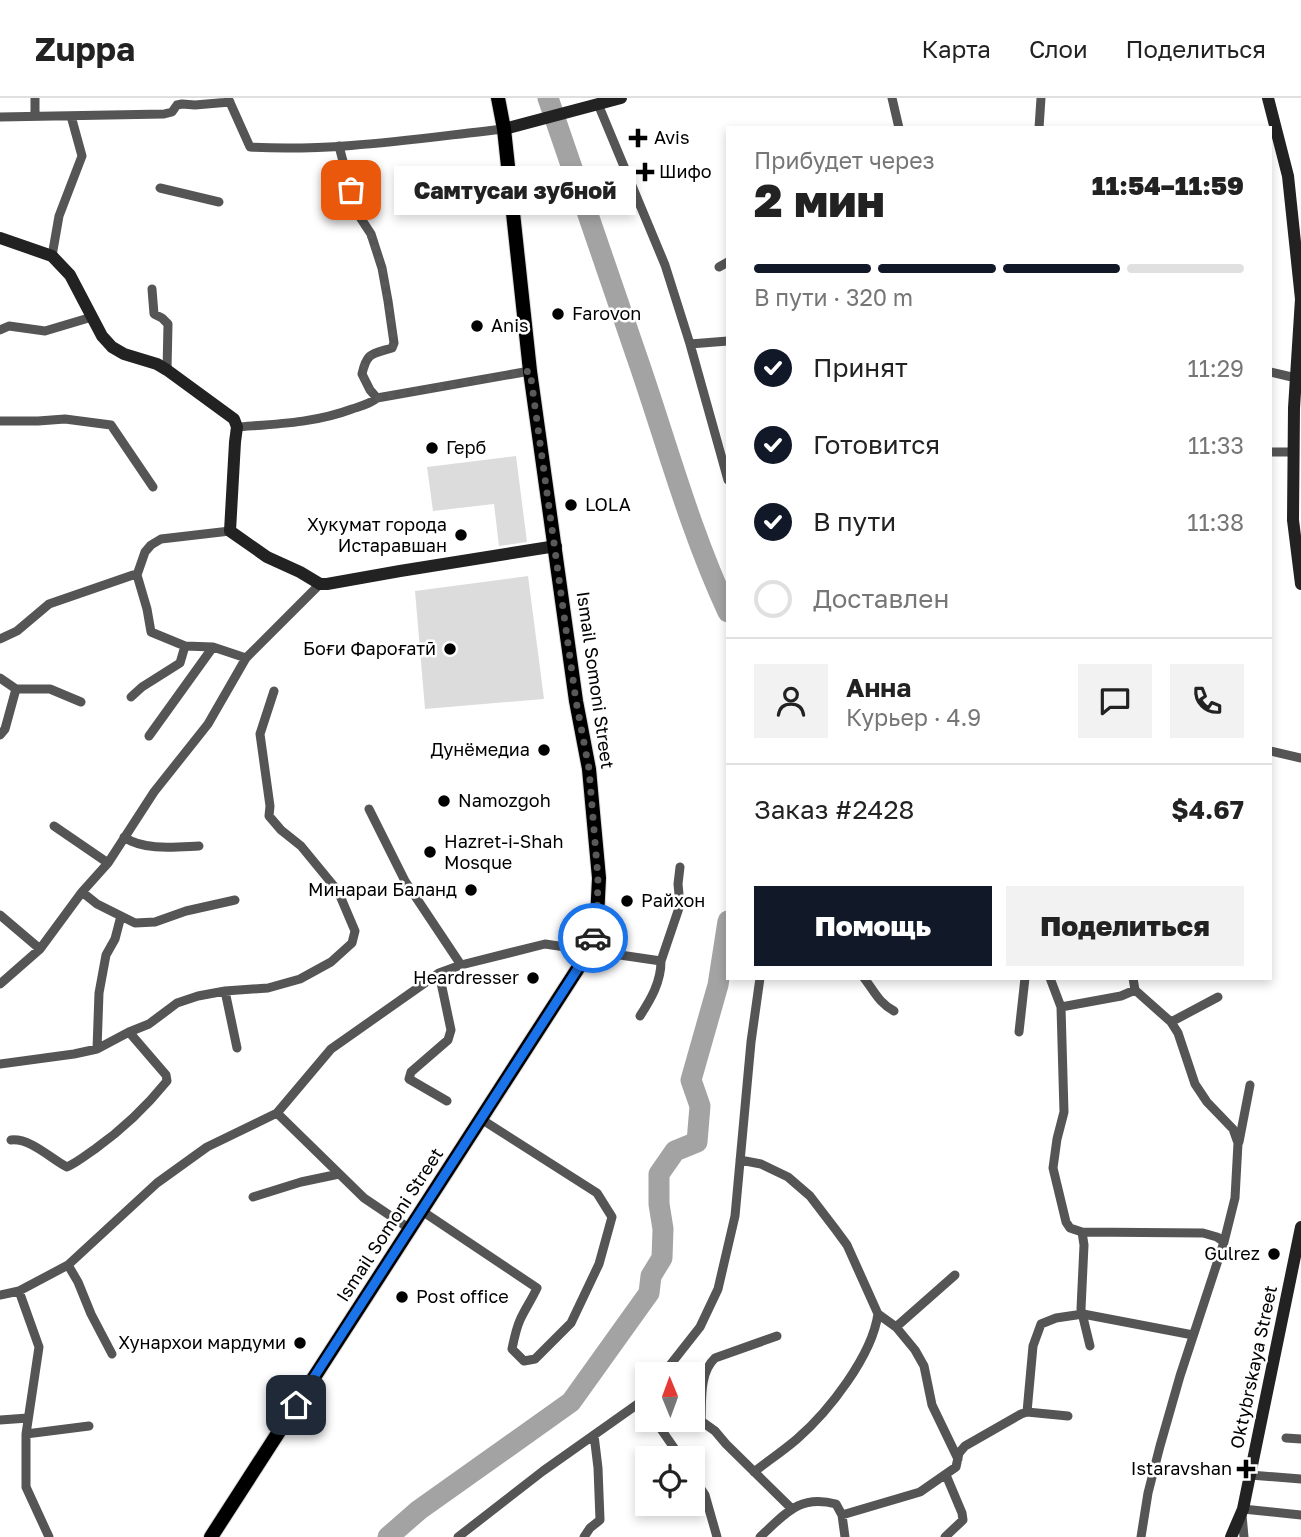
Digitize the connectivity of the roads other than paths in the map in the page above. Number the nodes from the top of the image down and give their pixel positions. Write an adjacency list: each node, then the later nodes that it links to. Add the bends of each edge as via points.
1 (35, 98): 9 (street)
2 (498, 98): 14 (main road, Ismail Somoni Street)
3 (621, 98): 8 (main road)
4 (892, 98): 12 (street)
5 (1041, 98): 13 (street)
6 (1268, 98): 28 (main road, via 1288,176 1301,299)
7 (229, 100): 10 (street, via 177,105 164,114); 15 (street, via 250,147)
8 (598, 104): 14 (main road); 24 (street, via 665,265)
9 (36, 116): 10 (street); 11 (street)
10 (71, 116): 19 (street, via 82,156 59,216)
11 (0, 117)
12 (899, 126)
13 (1039, 126)
14 (509, 128): 15 (street); 26 (main road, Ismail Somoni Street)
15 (339, 146): 29 (street, via 356,211 382,268 388,301 394,343 392,348 372,354 362,374)
16 (160, 188): 17 (street)
17 (219, 202)
18 (0, 238): 19 (main road)
19 (52, 256): 21 (main road, via 70,275)
20 (152, 289): 25 (street, via 153,314 168,324)
21 (92, 317): 22 (street, via 45,331 9,326); 25 (main road, via 112,347)
22 (0, 331)
23 (726, 341): 24 (street)
24 (690, 344): 34 (street)
25 (167, 370): 31 (main road, via 234,419)
26 (530, 371): 29 (street); 37 (main road, Ismail Somoni Street)
27 (1272, 373): 28 (street)
28 (1297, 385): 33 (main road)
29 (377, 398): 31 (street, via 316,419)
30 (0, 421): 35 (street, via 65,419 111,425)
31 (237, 427): 36 (main road)
32 (1272, 452): 33 (street)
33 (1293, 452): 40 (main road, via 1293,520)
34 (726, 473)
35 (153, 487)
36 (230, 531): 38 (street, via 161,539 145,552); 39 (main road, via 267,557)
37 (556, 546): 39 (main road); 65 (main road, Ismail Somoni Street, via 589,769 597,864 597,918)
38 (137, 575): 41 (street, via 49,604 18,631); 42 (street, via 151,632)
39 (320, 584): 44 (street)
40 (1301, 584)
41 (0, 639)
42 (185, 646): 43 (street); 48 (street, via 180,663)
43 (213, 648): 44 (street); 51 (street)
44 (246, 658): 56 (street, via 208,724 153,792)
45 (0, 678): 46 (street)
46 (16, 689): 49 (street, via 50,689); 50 (street)
47 (274, 691): 76 (street, via 260,734 270,816 338,891 355,931 352,943 331,962 300,979 268,988)
48 (131, 697)
49 (82, 702)
50 (0, 735)
51 (149, 736)
52 (1272, 751): 53 (street)
53 (1301, 758)
54 (369, 809): 67 (street, via 405,880)
55 (54, 827): 58 (street)
56 (124, 837): 57 (street, via 132,843 160,847); 58 (street)
57 (199, 846)
58 (108, 863): 60 (street)
59 (680, 867): 66 (street, via 680,905)
60 (82, 892): 63 (street); 64 (street)
61 (235, 900): 63 (street, via 155,922 135,923)
62 (0, 915): 64 (street)
63 (121, 916): 85 (street, via 106,955 99,993)
64 (40, 948): 74 (street)
65 (590, 950): 66 (street); 67 (street, via 545,944); 90 (main road, Ismail Somoni Street)
66 (661, 961): 80 (street, via 651,999)
67 (461, 965): 68 (street)
68 (439, 973): 88 (street, via 452,1030 448,1040 411,1072 409,1079); 89 (street, via 331,1049)
69 (760, 980): 93 (street)
70 (865, 980): 79 (street)
71 (1025, 980): 83 (street)
72 (1051, 980): 78 (street)
73 (1133, 980): 75 (street)
74 (0, 984)
75 (1135, 990): 78 (street); 81 (street)
76 (225, 991): 82 (street, via 177,1003); 84 (street)
77 (1218, 998): 81 (street)
78 (1061, 1007): 99 (street, via 1064,1112 1053,1168 1066,1222)
79 (894, 1011)
80 (640, 1016)
81 (1171, 1022): 92 (street, via 1195,1084 1233,1129)
82 (130, 1032): 85 (street); 91 (street, via 167,1081 120,1131 67,1167 47,1153)
83 (1019, 1032)
84 (237, 1048)
85 (97, 1049): 86 (street)
86 (0, 1064)
87 (1250, 1085): 92 (street)
88 (446, 1101)
89 (276, 1113): 94 (street); 101 (street, via 207,1147 157,1183)
90 (481, 1119): 96 (main road, Ismail Somoni Street); 96 (street, via 597,1193 612,1217 599,1264 571,1323 536,1359 524,1361 512,1349 520,1319 537,1288)
91 (11, 1140)
92 (1238, 1143): 100 (street, via 1235,1198)
93 (740, 1160): 105 (street, via 788,1177 810,1196 847,1245); 112 (street, via 735,1216 718,1289 700,1327)
94 (339, 1174): 95 (street); 98 (street, via 364,1198)
95 (253, 1197)
96 (422, 1211): 98 (main road, Ismail Somoni Street)
97 (1301, 1227): 128 (main road, Oktybrskaya Street)
98 (410, 1229): 136 (main road, Ismail Somoni Street)
99 (1082, 1232): 100 (street, via 1203,1233); 106 (street)
100 (1224, 1242): 108 (street)
101 (68, 1265): 103 (street); 111 (street)
102 (955, 1275): 107 (street)
103 (19, 1291): 104 (street); 117 (street, via 39,1348)
104 (0, 1295)
105 (878, 1314): 107 (street); 126 (street, via 863,1359 845,1385 797,1439)
106 (1083, 1314): 108 (street); 110 (street); 115 (street, via 1041,1324 1033,1346)
107 (896, 1327): 125 (street, via 924,1366 932,1405)
108 (1193, 1335): 143 (street, via 1148,1493)
109 (777, 1336): 113 (street, via 715,1357)
110 (1090, 1346)
111 (112, 1354)
112 (672, 1362)
113 (705, 1378)
114 (635, 1408): 122 (street)
115 (1027, 1412): 116 (street); 125 (street, via 965,1446)
116 (1068, 1416)
117 (28, 1418): 118 (street); 121 (street)
118 (0, 1420)
119 (705, 1424): 126 (street)
120 (89, 1426): 121 (street)
121 (26, 1434): 135 (street, via 26,1487)
122 (594, 1435): 137 (street); 138 (street, via 600,1520)
123 (1286, 1438): 124 (street)
124 (1301, 1439)
125 (958, 1461): 127 (street)
126 (754, 1472): 131 (street)
127 (946, 1475): 133 (street, via 920,1492); 142 (street, via 962,1520)
128 (1250, 1475): 129 (street); 132 (main road, Oktybrskaya Street)
129 (1301, 1479)
130 (705, 1495): 139 (street)
131 (791, 1508): 133 (street, via 822,1500 836,1504); 140 (street)
132 (1243, 1512): 134 (street); 144 (main road, Oktybrskaya Street); 145 (street)
133 (842, 1515): 141 (street)
134 (1301, 1515)
135 (49, 1537)
136 (211, 1537)
137 (458, 1537)
138 (584, 1537)
139 (717, 1537)
140 (760, 1537)
141 (845, 1537)
142 (944, 1537)
143 (1141, 1537)
144 (1231, 1537)
145 (1244, 1537)

